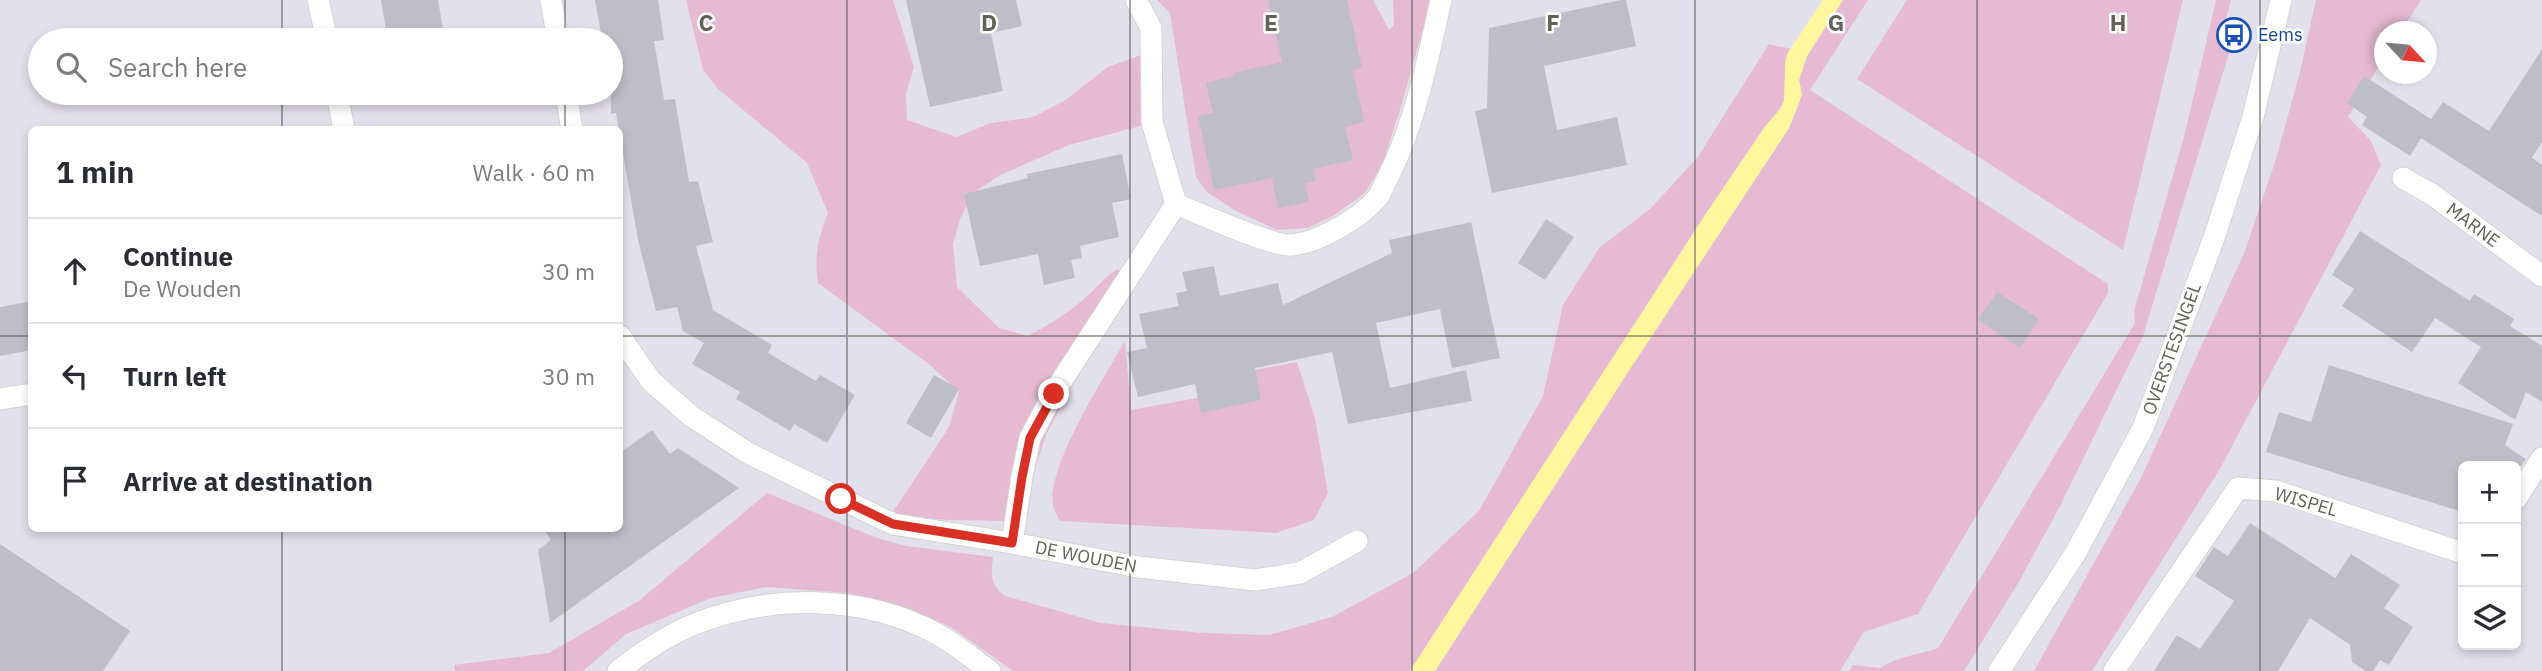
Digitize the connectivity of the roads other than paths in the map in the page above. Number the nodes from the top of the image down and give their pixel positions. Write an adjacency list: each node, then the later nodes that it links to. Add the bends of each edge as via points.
1 (318, 0): 6 (street)
2 (551, 0): 7 (street)
3 (1136, 0): 13 (street, via 1151,28 1152,122)
4 (1441, 0): 13 (street, via 1401,150 1378,197 1344,226 1290,245)
5 (2281, 0): 25 (street, OVERSTESINGEL, via 2249,131 2143,428 2075,554)
6 (324, 28)
7 (556, 28)
8 (339, 105): 10 (street)
9 (568, 105): 11 (street)
10 (343, 126)
11 (571, 126)
12 (2403, 178): 14 (street, MARNE)
13 (1176, 204): 21 (street, via 1030,438)
14 (2542, 276)
15 (623, 340): 21 (street, DE WOUDEN, via 651,381 691,416 748,453 893,524)
16 (28, 395): 17 (street)
17 (0, 399)
18 (2542, 458): 19 (street)
19 (2521, 491)
20 (1357, 541): 21 (street, DE WOUDEN, via 1300,573 1255,580 1138,567)
21 (1012, 543)
22 (2458, 551): 26 (street, WISPEL, via 2276,491 2238,488)
23 (618, 671): 24 (street, via 693,624 783,602 834,604 887,614 938,634)
24 (990, 671)
25 (2000, 671)
26 (2114, 671)

